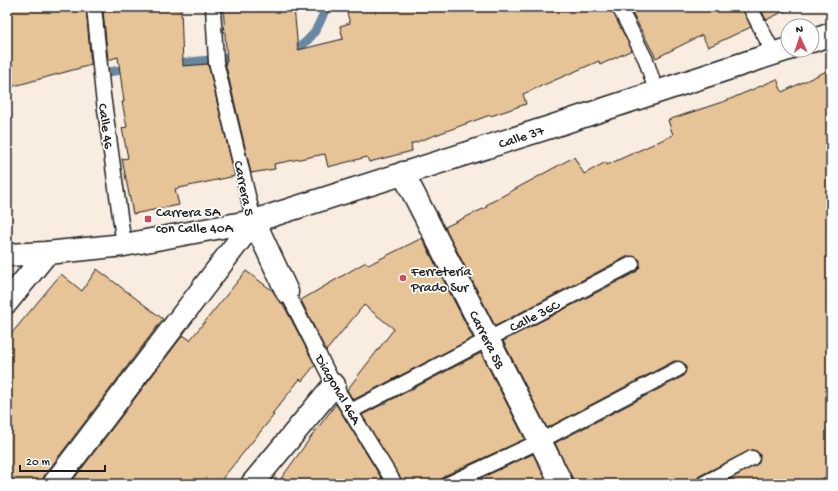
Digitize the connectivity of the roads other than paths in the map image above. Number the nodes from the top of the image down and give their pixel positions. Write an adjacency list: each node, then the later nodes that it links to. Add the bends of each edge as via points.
1 (94, 7): 12 (lane, Calle 46, via 103,95)
2 (213, 7): 11 (lane, Carrera 5, via 216,58)
3 (619, 7): 9 (lane, via 646,60)
4 (750, 7): 7 (lane)
5 (831, 34): 6 (street)
6 (820, 38)
7 (780, 50)
8 (780, 51): 9 (street, Calle 37)
9 (656, 91): 10 (street, Calle 37)
10 (403, 173): 11 (street, Calle 37); 18 (street, Carrera 5B)
11 (254, 221): 12 (street, Carrera 5); 16 (street); 24 (street)
12 (124, 244): 13 (street, Carrera 5)
13 (46, 253): 14 (street, Carrera 5); 17 (street)
14 (7, 255)
15 (632, 264): 18 (lane, Calle 36C)
16 (287, 292): 20 (lane, Diagonal 46A)
17 (7, 302)
18 (488, 339): 21 (lane, Calle 36C); 22 (street, Carrera 5B)
19 (678, 369): 22 (lane)
20 (334, 385): 21 (lane, Diagonal 46A); 25 (street)
21 (351, 411): 26 (lane, Diagonal 46A)
22 (540, 441): 27 (lane); 28 (street, Carrera 5B)
23 (752, 458): 29 (lane)
24 (54, 484)
25 (252, 484)
26 (395, 484)
27 (448, 484)
28 (562, 484)
29 (703, 484)

